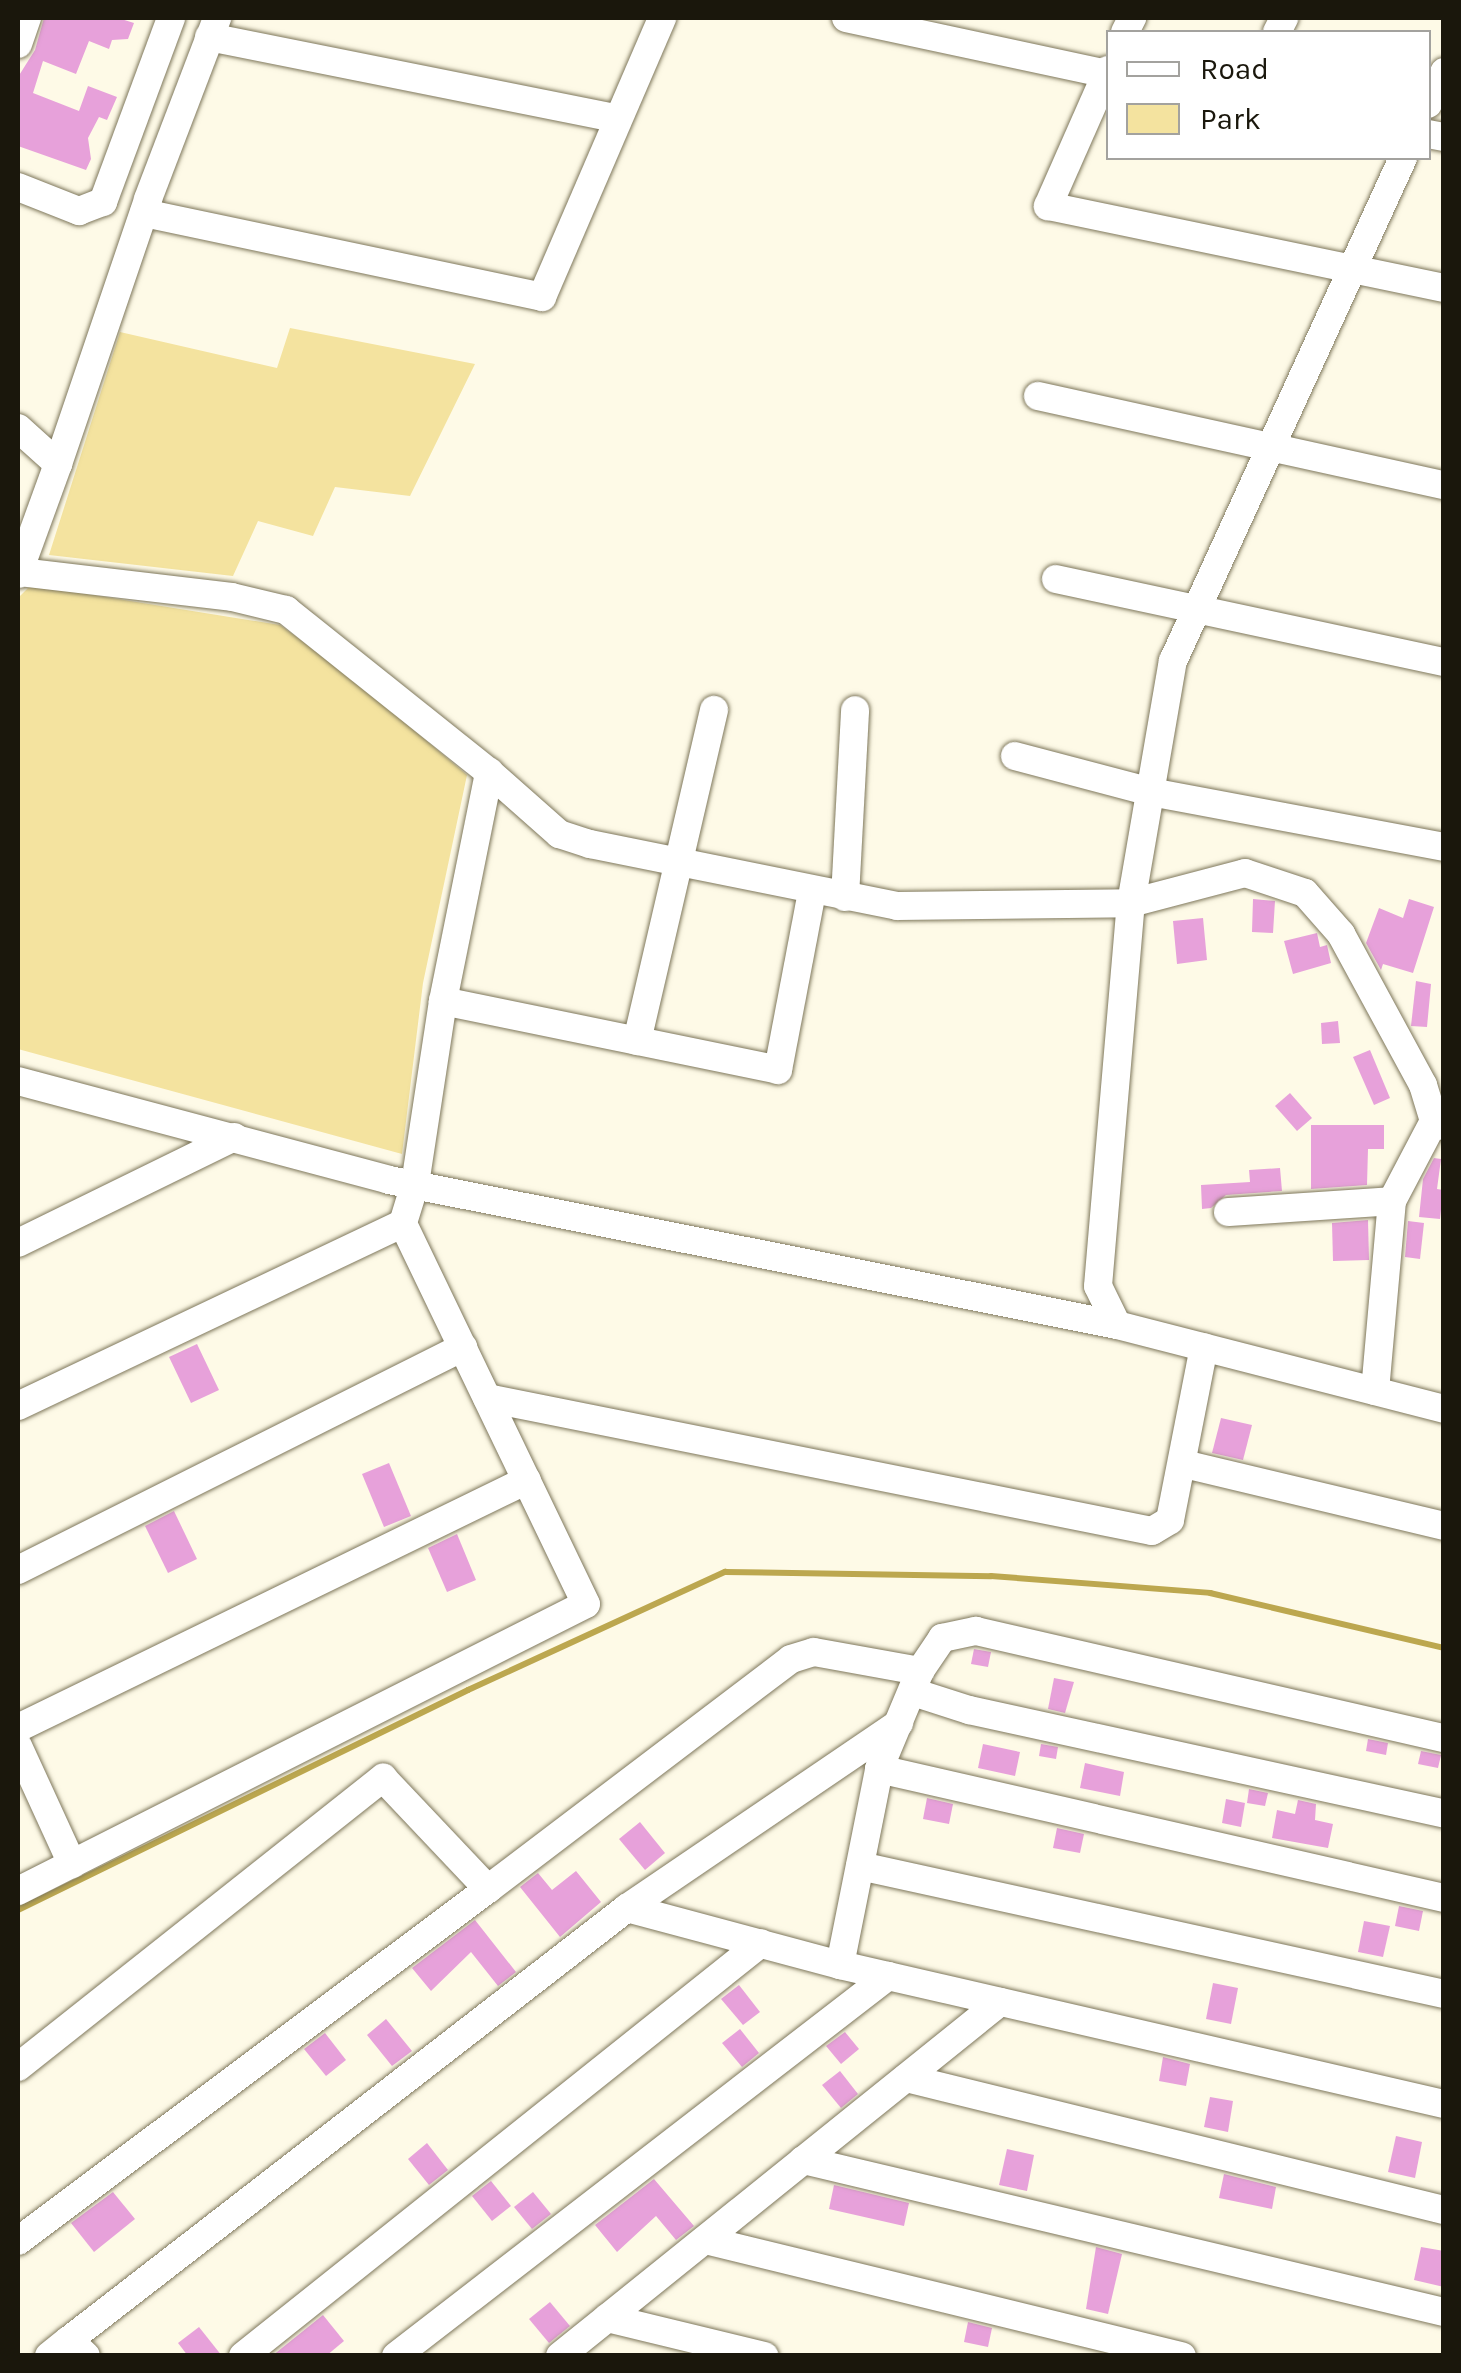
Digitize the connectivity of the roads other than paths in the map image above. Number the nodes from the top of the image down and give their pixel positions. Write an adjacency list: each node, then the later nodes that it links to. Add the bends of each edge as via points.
1 (27, 18): 6 (street)
2 (662, 18): 11 (street)
3 (846, 18): 8 (street)
4 (162, 20): 13 (street, via 103,202 79,210)
5 (213, 27): 11 (street); 14 (street)
6 (18, 44)
7 (1444, 72): 10 (street)
8 (1106, 73)
9 (1106, 77): 15 (street, via 1048,206)
10 (1431, 98)
11 (616, 118): 14 (street, via 542,297)
12 (1403, 160): 15 (street)
13 (18, 187)
14 (144, 213): 20 (street)
15 (1351, 269): 16 (street); 19 (street)
16 (1444, 288)
17 (1038, 396): 19 (street)
18 (18, 428): 20 (street)
19 (1268, 448): 21 (street); 24 (street)
20 (58, 464): 22 (street)
21 (1444, 484)
22 (19, 573): 29 (street, via 232,597 286,610)
23 (1056, 579): 24 (street)
24 (1196, 610): 25 (street); 30 (street, via 1174,661)
25 (1444, 662)
26 (714, 710): 32 (street)
27 (855, 710): 34 (street)
28 (1015, 756): 30 (street)
29 (489, 772): 32 (street, via 559,834); 36 (street)
30 (1151, 792): 31 (street); 35 (street)
31 (1444, 847)
32 (679, 864): 33 (street); 37 (street)
33 (812, 892): 34 (street); 37 (street, via 778,1070)
34 (845, 897): 35 (street, via 897,906)
35 (1132, 903): 39 (street, via 1245,873 1306,893 1341,934); 46 (street, via 1098,1286)
36 (443, 1002): 37 (street); 41 (street)
37 (637, 1041)
38 (18, 1081): 40 (street)
39 (1439, 1124): 42 (street)
40 (234, 1136): 41 (street); 45 (street)
41 (415, 1184): 44 (street); 46 (street)
42 (1392, 1201): 43 (street); 49 (street)
43 (1228, 1212)
44 (403, 1222): 47 (street); 51 (street)
45 (18, 1242)
46 (1117, 1325): 48 (street)
47 (462, 1347): 50 (street); 56 (street)
48 (1204, 1347): 49 (street); 53 (street)
49 (1375, 1391): 52 (street)
50 (487, 1398): 53 (street, via 1152,1531 1170,1520); 54 (street)
51 (18, 1406)
52 (1444, 1409)
53 (1184, 1464): 55 (street)
54 (526, 1480): 59 (street); 64 (street, via 586,1604)
55 (1444, 1526)
56 (18, 1570)
57 (917, 1682): 58 (street); 60 (street, via 942,1638 976,1630); 63 (street, via 969,1710); 66 (street, via 814,1652 791,1659)
58 (899, 1723): 62 (street); 69 (street)
59 (18, 1728)
60 (1444, 1738)
61 (18, 1746): 64 (street)
62 (879, 1769): 65 (street); 68 (street)
63 (1444, 1814)
64 (72, 1864): 67 (street)
65 (860, 1866): 71 (street); 73 (street)
66 (488, 1889): 75 (street, via 383,1778); 80 (street)
67 (18, 1891)
68 (1444, 1898)
69 (627, 1908): 70 (street); 84 (street)
70 (762, 1943): 71 (street); 85 (street)
71 (840, 1965): 72 (street)
72 (888, 1976): 74 (street); 86 (street)
73 (1444, 1994)
74 (1000, 2002): 76 (street); 77 (street)
75 (18, 2067)
76 (906, 2078): 78 (street); 79 (street)
77 (1444, 2104)
78 (803, 2160): 81 (street); 82 (street)
79 (1444, 2210)
80 (18, 2240)
81 (704, 2240): 83 (street); 89 (street)
82 (1444, 2312)
83 (607, 2318): 87 (street); 88 (street)
84 (68, 2350)
85 (244, 2356)
86 (396, 2356)
87 (560, 2356)
88 (764, 2356)
89 (1182, 2356)

